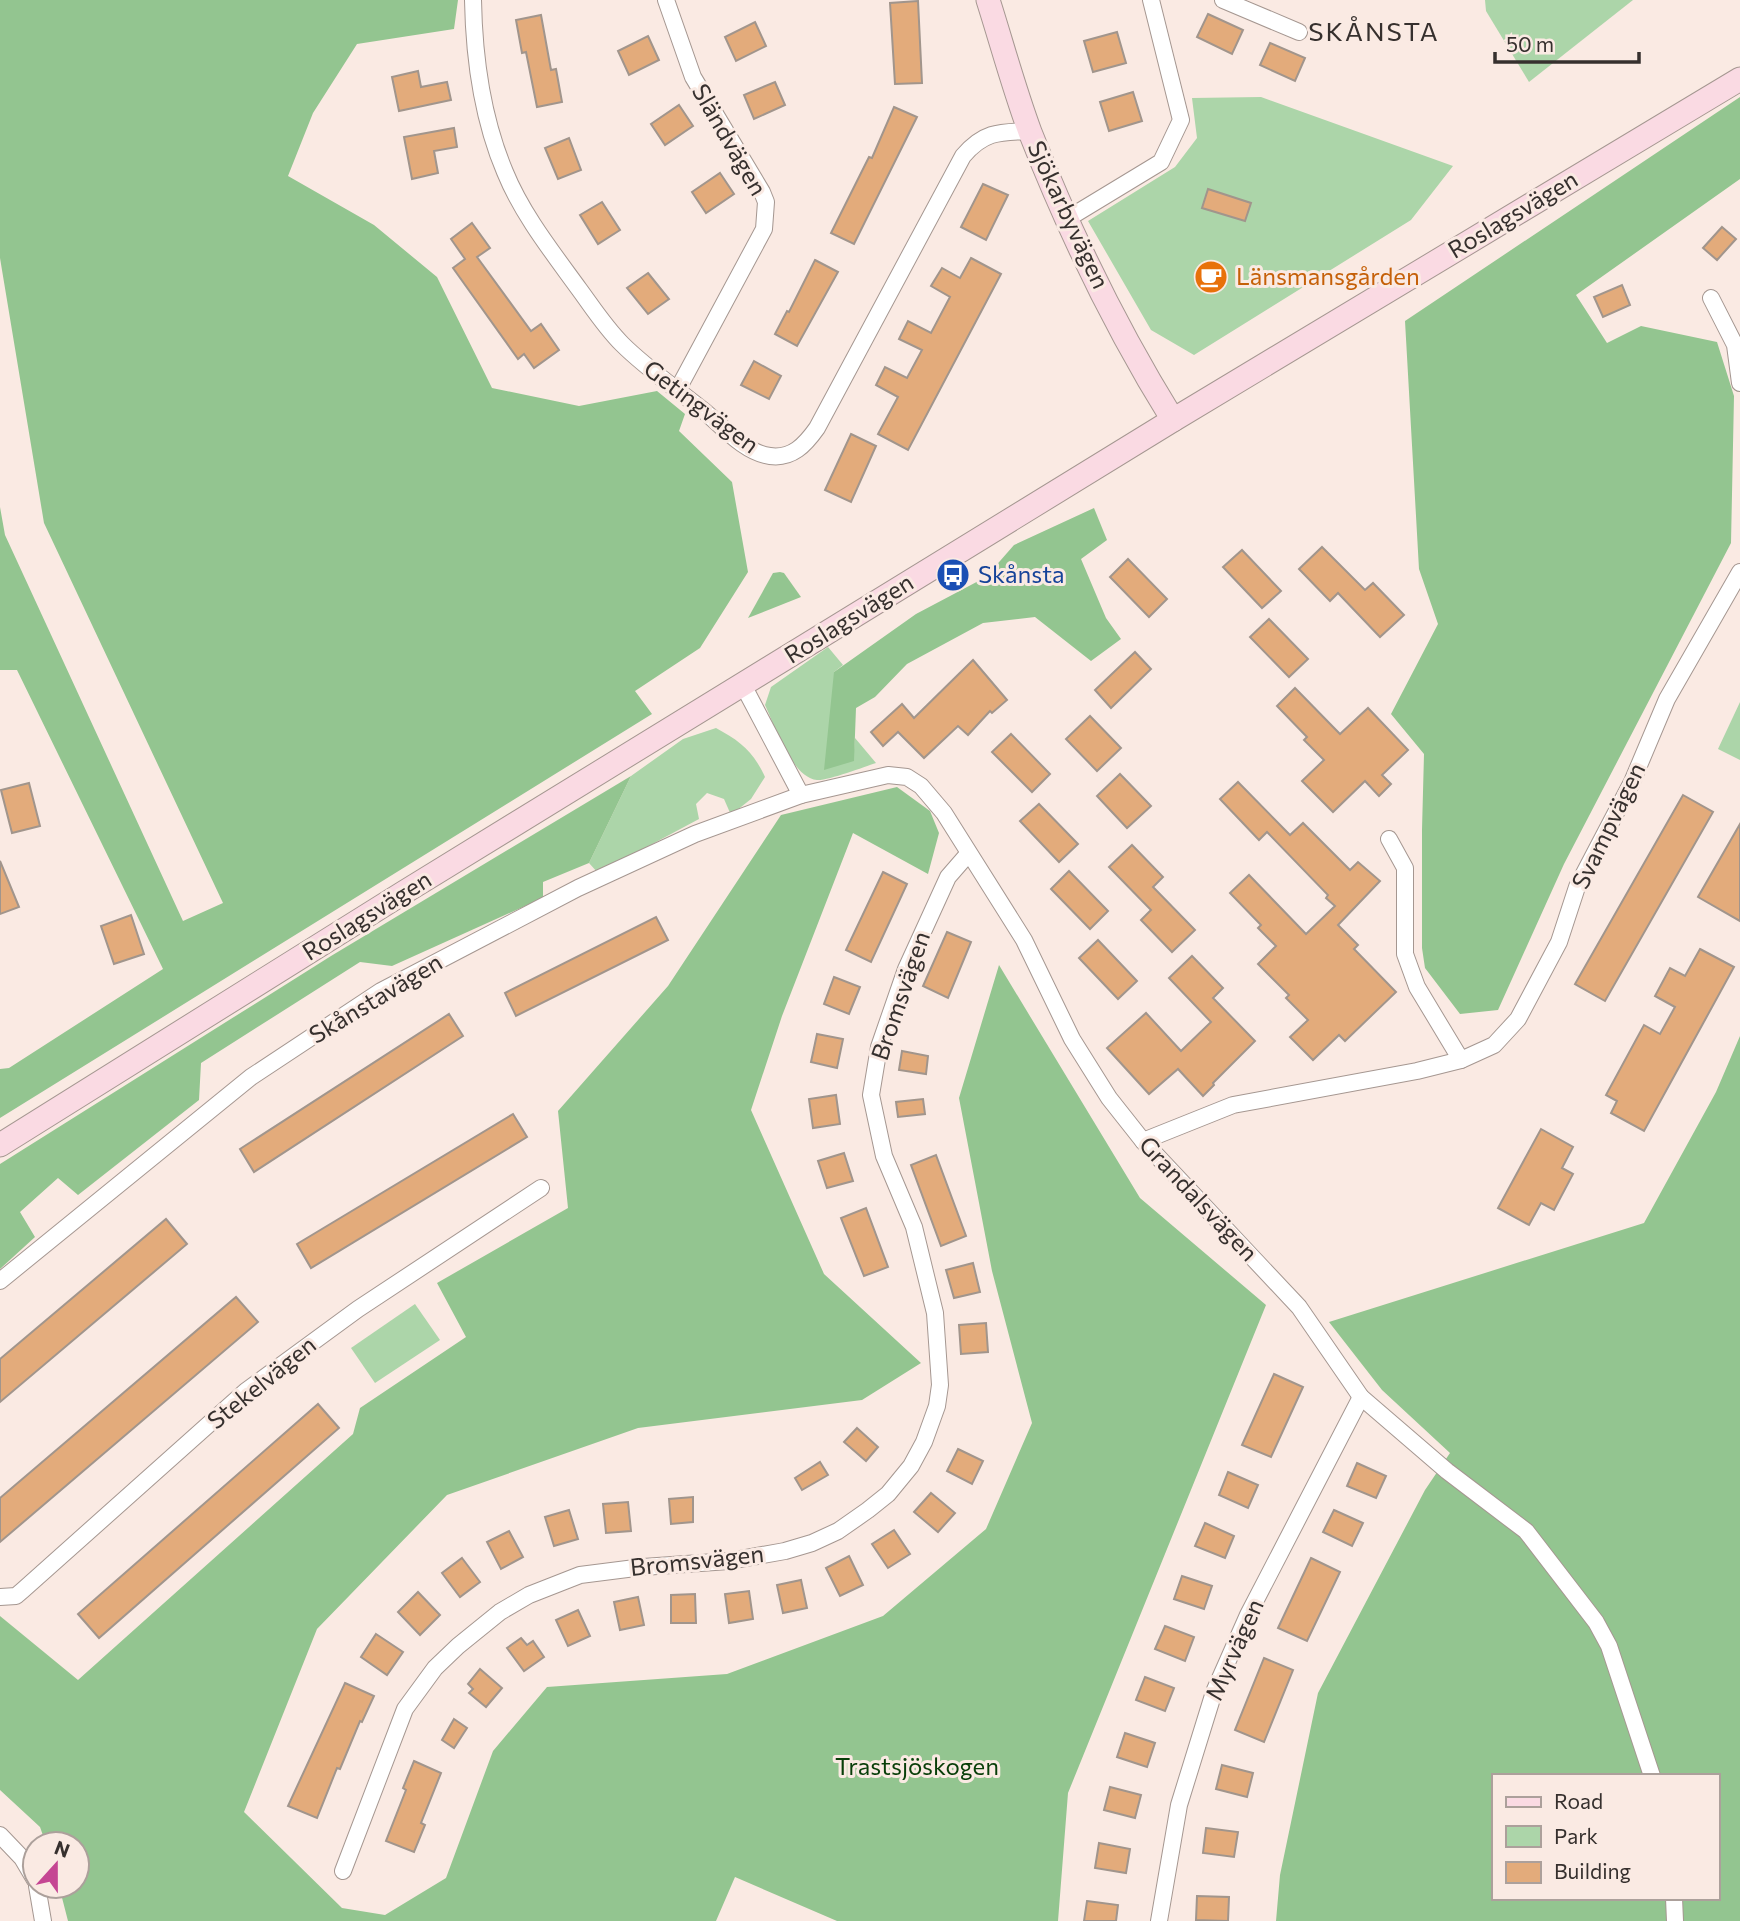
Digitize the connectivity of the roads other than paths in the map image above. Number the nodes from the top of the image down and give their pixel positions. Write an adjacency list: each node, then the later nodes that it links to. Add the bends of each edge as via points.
1 (473, 0): 12 (street, Getingvägen, via 480,73 505,173 525,210 604,323 636,357)
2 (666, 0): 12 (street, Sländvägen, via 693,77 766,202 764,229)
3 (988, 0): 8 (main road, Sjökarbyvägen)
4 (1151, 0): 9 (street, via 1181,120 1161,162)
5 (1223, 0): 6 (street)
6 (1299, 32)
7 (1740, 79): 13 (main road, Roslagsvägen)
8 (1030, 131): 9 (main road, Sjökarbyvägen); 12 (street, Getingvägen, via 991,134 963,156 817,428 797,450 778,456 760,454)
9 (1067, 219): 13 (main road, Sjökarbyvägen)
10 (1711, 299): 11 (street, via 1735,345)
11 (1740, 383)
12 (678, 389)
13 (1173, 420): 15 (main road, Roslagsvägen)
14 (1740, 572): 19 (street, Svampvägen, via 1667,699 1632,782 1577,887 1559,942 1518,1019 1494,1045)
15 (743, 685): 16 (street); 21 (main road, Roslagsvägen)
16 (801, 795): 18 (street, Grandalsvägen, via 888,775 906,776 944,813); 23 (street, Skånstavägen, via 695,834 578,888 380,991 251,1077)
17 (1389, 839): 19 (street, via 1405,868 1405,954 1417,987)
18 (968, 854): 20 (street, Grandalsvägen, via 1024,940 1072,1039); 29 (street, Bromsvägen, via 948,877 906,969 879,1047 871,1095 884,1156 914,1227 928,1277 937,1334 937,1406 911,1466 868,1510 812,1543 729,1561 580,1575 500,1612 435,1668 405,1709)
19 (1461, 1060): 20 (street, Svampvägen, via 1233,1105)
20 (1143, 1141): 24 (street, Grandalsvägen, via 1299,1307)
21 (0, 1146)
22 (541, 1188): 25 (street, Stekelvägen, via 358,1309 246,1391 23,1591)
23 (0, 1282)
24 (1361, 1397): 26 (street, Grandalsvägen, via 1525,1531 1597,1622); 33 (street, Myrvägen, via 1248,1615 1214,1692 1179,1805)
25 (0, 1597)
26 (1651, 1774)
27 (0, 1835): 28 (street)
28 (21, 1857)
29 (343, 1871)
30 (39, 1900): 32 (street)
31 (1674, 1900): 34 (street)
32 (43, 1921)
33 (1159, 1921)
34 (1675, 1921)

